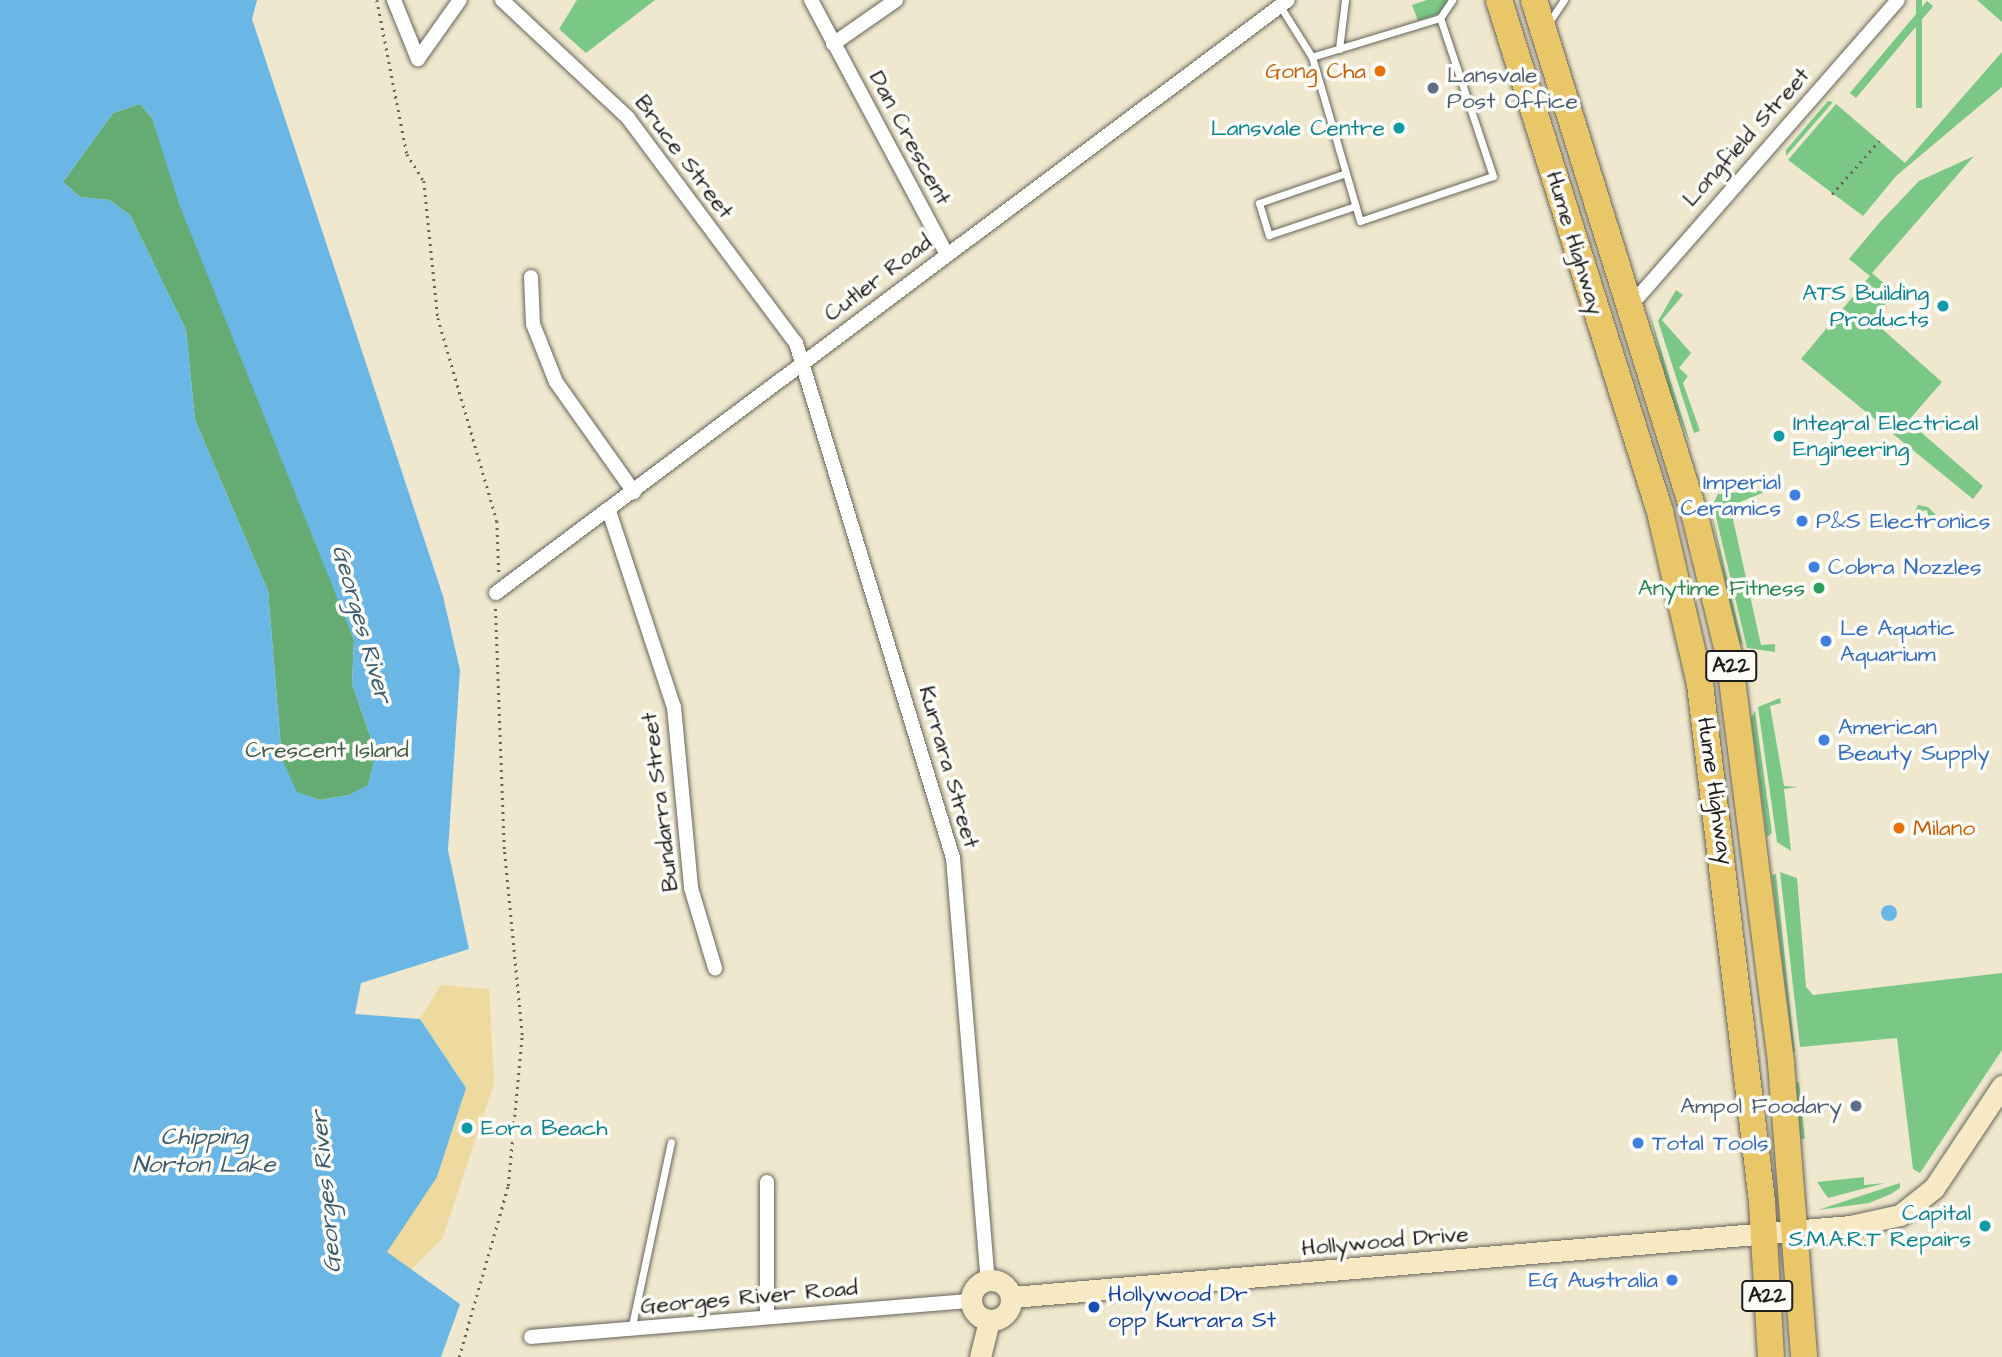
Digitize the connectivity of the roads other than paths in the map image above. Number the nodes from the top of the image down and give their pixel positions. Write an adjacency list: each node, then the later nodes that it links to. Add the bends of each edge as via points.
1 (394, 0): 2 (street, via 418,59)
2 (460, 0)
3 (502, 0): 23 (street, Bruce Street, via 628,118 796,343)
4 (811, 0): 15 (street, Dan Crescent)
5 (896, 0): 15 (street)
6 (1345, 0): 16 (lane)
7 (1452, 0): 13 (lane)
8 (1499, 0): 32 (highway, Hume Highway / A22, via 1682,598 1723,844)
9 (1534, 0): 14 (highway, Hume Highway / A22)
10 (1564, 0): 14 (lane)
11 (1898, 0): 22 (street, Longfield Street)
12 (1284, 3): 17 (lane); 20 (street, Cutler Road)
13 (1440, 18): 16 (lane); 19 (lane, via 1493,176 1360,221)
14 (1543, 30): 22 (highway, Hume Highway / A22)
15 (833, 44): 20 (street, Dan Crescent)
16 (1339, 49): 17 (lane)
17 (1312, 57): 18 (lane)
18 (1346, 173): 19 (lane); 19 (lane, via 1259,202 1269,234)
19 (1355, 206)
20 (947, 255): 23 (street, Cutler Road)
21 (531, 277): 24 (street, via 533,324 556,382)
22 (1631, 305): 31 (highway, Hume Highway / A22, via 1695,516 1729,656 1753,818)
23 (802, 365): 24 (street, Cutler Road); 33 (street, Kurrara Street, via 953,858)
24 (634, 492): 25 (street, Cutler Road)
25 (609, 511): 26 (street, Cutler Road); 27 (street, Bundarra Street, via 674,707 691,888)
26 (496, 593)
27 (715, 968)
28 (2002, 1086): 31 (street, Hollywood Drive, via 1946,1174 1910,1209 1850,1226)
29 (671, 1142): 38 (lane)
30 (767, 1182): 36 (street)
31 (1796, 1232): 32 (street, Hollywood Drive); 42 (highway, Hume Highway / A22)
32 (1764, 1235): 34 (street, Hollywood Drive); 41 (highway, Hume Highway / A22)
33 (988, 1280): 34 (street, via 1001,1282); 35 (street, via 978,1285)
34 (1012, 1297): 37 (street, via 1006,1314)
35 (971, 1301): 36 (street, Georges River Road); 37 (street)
36 (768, 1315): 38 (street, Georges River Road)
37 (989, 1320): 40 (street)
38 (631, 1331): 39 (street, Georges River Road)
39 (531, 1337)
40 (980, 1357)
41 (1771, 1357)
42 (1804, 1357)

